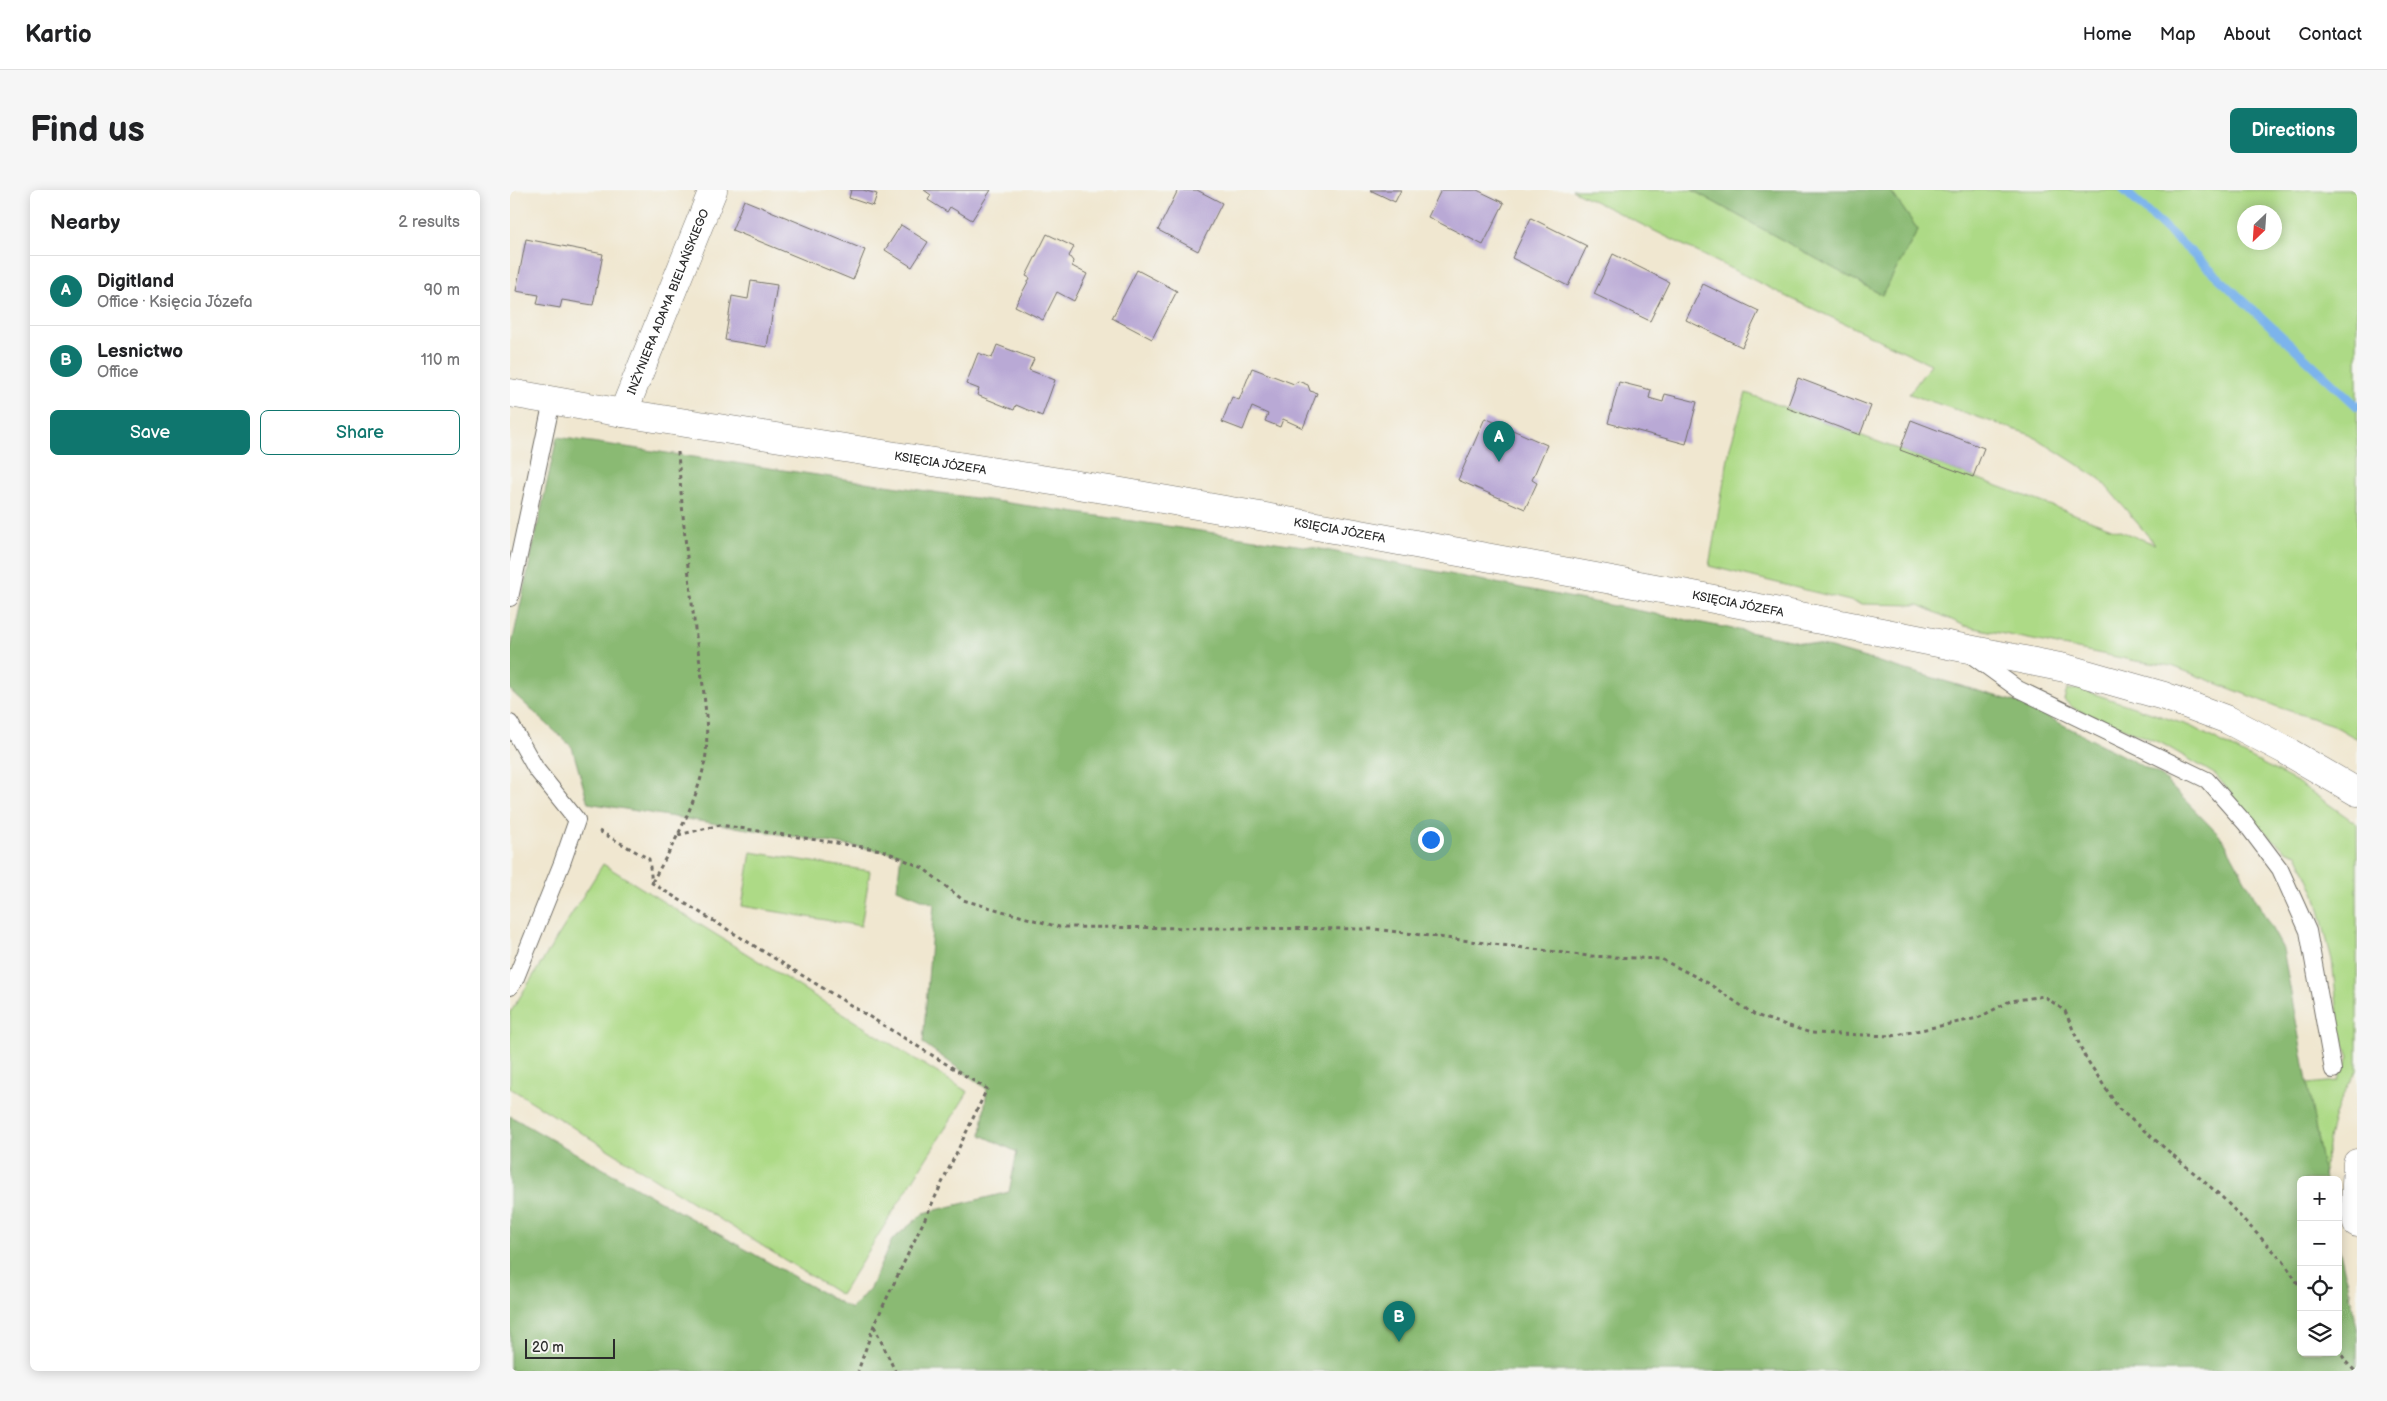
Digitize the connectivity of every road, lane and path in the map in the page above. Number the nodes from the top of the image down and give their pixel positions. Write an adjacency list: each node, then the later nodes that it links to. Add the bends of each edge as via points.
1 (713, 190): 4 (street, INŻYNIERA ADAMA BIELAŃSKIEGO)
2 (510, 393): 3 (street, KSIĘCIA JÓZEFA)
3 (552, 401): 4 (street, KSIĘCIA JÓZEFA); 6 (lane)
4 (623, 414): 7 (street, KSIĘCIA JÓZEFA, via 1116,491 1678,592)
5 (677, 443): 11 (path, via 706,743 701,777)
6 (510, 598)
7 (1961, 648): 9 (street, KSIĘCIA JÓZEFA, via 2065,668 2164,696 2228,720); 14 (lane, via 2018,689 2207,780 2246,824 2280,869 2308,931)
8 (510, 723): 10 (lane, via 536,769)
9 (2357, 792)
10 (577, 820): 12 (path, via 650,859); 13 (lane)
11 (678, 834): 12 (path); 17 (path, via 720,824 882,850 923,868 963,900 1059,927 1374,929 1589,956 1662,959 1708,983 1755,1015 1811,1033 1892,1036 1978,1018 2010,1001 2044,996 2065,1011 2084,1055 2119,1109 2221,1196 2282,1260)
12 (652, 883): 18 (path, via 987,1089)
13 (510, 987)
14 (2333, 1070)
15 (2357, 1163): 16 (street)
16 (2357, 1223)
17 (2297, 1282)
18 (874, 1325): 20 (path); 21 (path)
19 (2342, 1355): 22 (path)
20 (858, 1371)
21 (895, 1371)
22 (2355, 1371)

